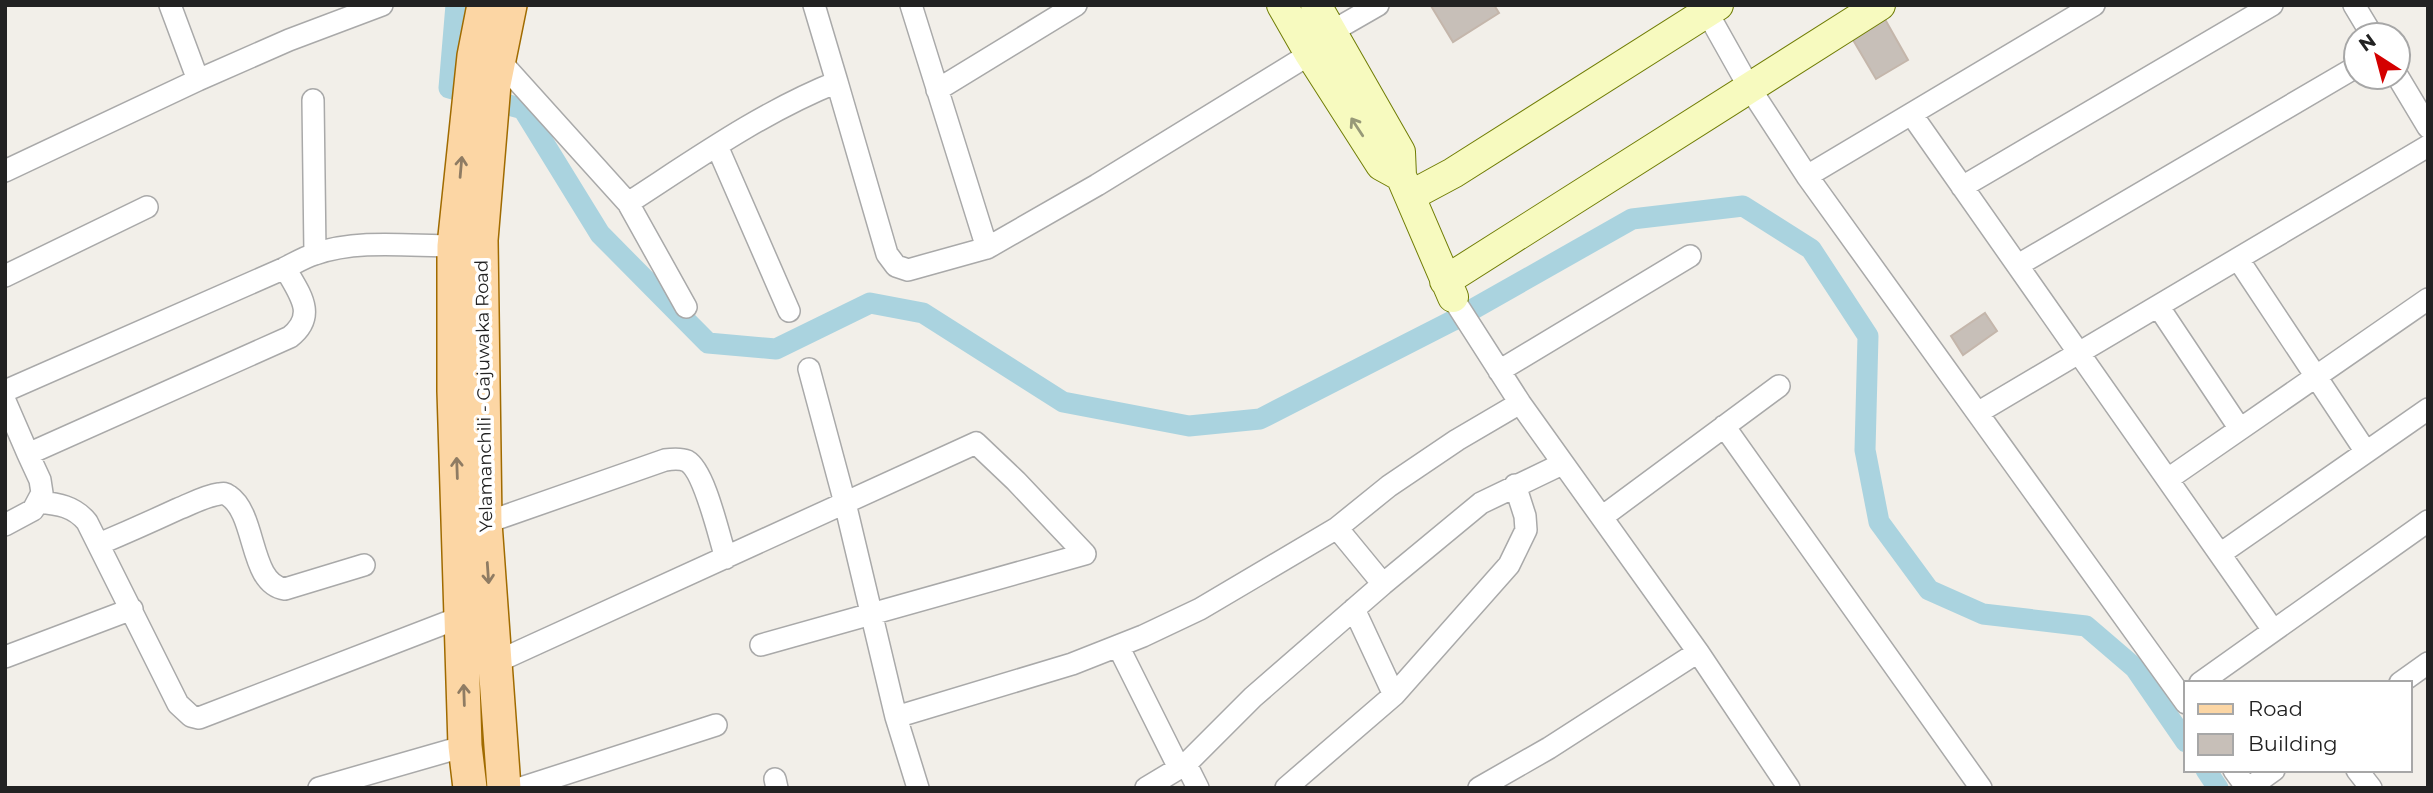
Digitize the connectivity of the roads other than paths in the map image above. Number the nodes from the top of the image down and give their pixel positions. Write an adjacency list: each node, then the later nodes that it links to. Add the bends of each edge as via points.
1 (170, 5): 21 (street)
2 (383, 5): 21 (street)
3 (484, 5): 19 (main road, Yelamanchili - Gajuwaka Road)
4 (510, 5): 19 (main road, Yelamanchili - Gajuwaka Road)
5 (814, 5): 22 (street)
6 (911, 5): 24 (street)
7 (1076, 5): 24 (street)
8 (1282, 5): 18 (street)
9 (1316, 5): 17 (street)
10 (1378, 5): 17 (street)
11 (1880, 5): 23 (street)
12 (2094, 5): 27 (street)
13 (2272, 5): 34 (street)
14 (2354, 5): 16 (street)
15 (1709, 7): 23 (street); 33 (street, via 1453,173)
16 (2364, 21)
17 (1331, 32): 33 (street, via 1400,152)
18 (1310, 54): 33 (street, one-way to 18, via 1381,165); 39 (street)
19 (489, 67): 35 (street); 37 (main road, Yelamanchili - Gajuwaka Road)
20 (2342, 75): 43 (street)
21 (198, 80): 31 (street)
22 (837, 82): 29 (street, via 759,118); 39 (street, via 887,254 896,266 908,271)
23 (1749, 86): 32 (street); 47 (street)
24 (937, 90): 39 (street)
25 (2406, 91): 28 (street)
26 (313, 100): 40 (street)
27 (1912, 115): 32 (street); 34 (street)
28 (2428, 127)
29 (717, 146): 35 (street); 50 (street)
30 (2428, 146): 42 (street)
31 (5, 171)
32 (1807, 176): 60 (street)
33 (1405, 186): 47 (street)
34 (1962, 187): 43 (street)
35 (628, 203): 49 (street)
36 (147, 207): 45 (street)
37 (471, 207): 38 (main road, Yelamanchili - Gajuwaka Road); 72 (main road, Yelamanchili - Gajuwaka Road, via 481,240)
38 (454, 246): 40 (street, via 360,246); 83 (main road, Yelamanchili - Gajuwaka Road, one-way to 38)
39 (988, 248)
40 (315, 254): 44 (street)
41 (1690, 256): 53 (street)
42 (2238, 259): 48 (street); 54 (street)
43 (2018, 265): 51 (street)
44 (285, 268): 56 (street); 64 (street, via 301,299 305,320 290,337)
45 (5, 276)
46 (2428, 299): 54 (street)
47 (1455, 301): 53 (street)
48 (2158, 306): 51 (street); 62 (street)
49 (686, 307)
50 (789, 311)
51 (2080, 352): 60 (street); 66 (street)
52 (809, 369): 69 (street)
53 (1499, 371): 58 (street)
54 (2315, 377): 62 (street); 63 (street)
55 (1779, 386): 61 (street)
56 (5, 391)
57 (5, 401): 64 (street)
58 (1520, 403): 65 (street); 74 (street, via 1389,486)
59 (2428, 409): 63 (street)
60 (1979, 412): 94 (street)
61 (1724, 426): 70 (street); 112 (street)
62 (2240, 429): 66 (street)
63 (2366, 452): 76 (street)
64 (28, 454): 68 (street, via 43,493)
65 (1562, 464): 67 (street); 70 (street)
66 (2168, 479): 76 (street)
67 (1515, 485): 79 (street, via 1481,503); 93 (street, via 1526,530 1509,565)
68 (39, 502): 73 (street); 75 (street, via 79,513)
69 (845, 503): 77 (street); 82 (street); 82 (street, via 976,443 1085,554)
70 (1602, 517): 87 (street)
71 (2428, 521): 84 (street)
72 (485, 523): 77 (street, via 678,459 687,461 699,475); 89 (main road, Yelamanchili - Gajuwaka Road, one-way to 89)
73 (5, 524)
74 (1338, 528): 79 (street); 86 (street, via 1200,609)
75 (99, 544): 78 (street, via 195,502 225,494 242,511 264,575 277,588); 80 (street)
76 (2220, 554): 84 (street)
77 (726, 558): 89 (street)
78 (365, 565)
79 (1383, 583): 81 (street)
80 (132, 609): 83 (street, via 178,704 200,718); 88 (street)
81 (1354, 609): 93 (street); 98 (street)
82 (871, 614): 85 (street); 95 (street)
83 (461, 617): 97 (main road, Yelamanchili - Gajuwaka Road, one-way to 83)
84 (2273, 630): 91 (street)
85 (761, 645)
86 (1118, 646): 95 (street); 98 (street)
87 (1698, 652): 102 (street); 111 (street)
88 (5, 657)
89 (494, 663): 105 (main road, Yelamanchili - Gajuwaka Road)
90 (2428, 663): 92 (street)
91 (2203, 681)
92 (2403, 681)
93 (1394, 695): 110 (street)
94 (2184, 696)
95 (896, 717): 107 (street)
96 (716, 725): 106 (street)
97 (466, 746): 103 (street); 104 (main road, Yelamanchili - Gajuwaka Road)
98 (1183, 766): 108 (street); 109 (street)
99 (2236, 772): 113 (street)
100 (2271, 772): 113 (street)
101 (2359, 772): 114 (street)
102 (1778, 784)
103 (319, 788)
104 (470, 788)
105 (504, 788)
106 (521, 788)
107 (918, 788)
108 (1146, 788)
109 (1198, 788)
110 (1286, 788)
111 (1479, 788)
112 (1981, 788)
113 (2248, 788)
114 (2371, 788)

